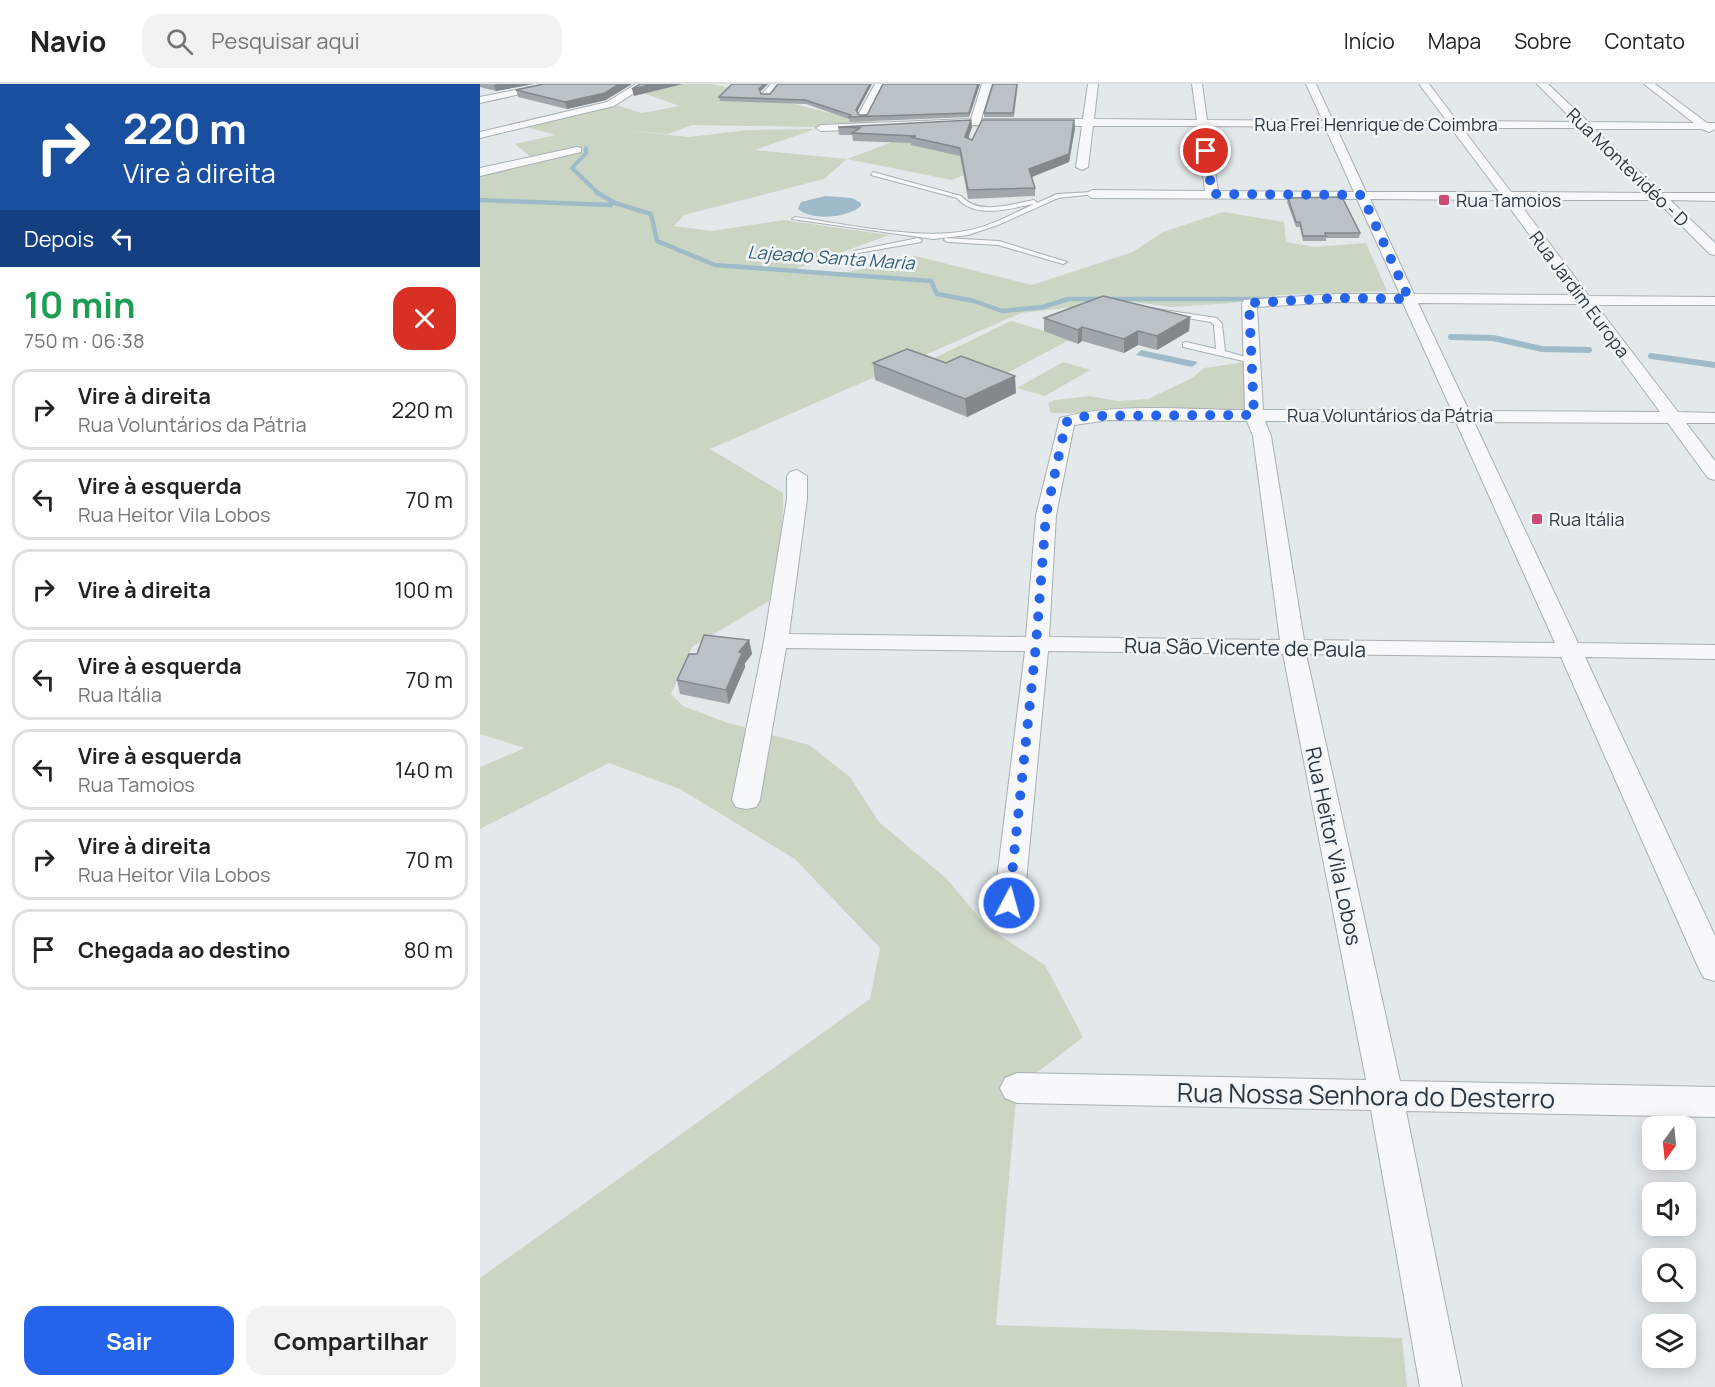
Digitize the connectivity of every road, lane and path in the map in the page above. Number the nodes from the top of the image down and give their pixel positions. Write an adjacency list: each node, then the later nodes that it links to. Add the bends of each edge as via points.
1 (561, 84): 13 (street)
2 (643, 84): 21 (street, via 610,104)
3 (776, 84): 12 (street)
4 (880, 84): 14 (street)
5 (987, 84): 16 (street)
6 (1093, 84): 17 (street)
7 (1197, 84): 18 (street)
8 (1311, 84): 19 (street)
9 (1424, 84): 20 (street, Rua Jardim Europa)
10 (1542, 84): 22 (street, Rua Montevidéo - D)
11 (1649, 84): 23 (street)
12 (766, 95)
13 (480, 100)
14 (863, 115)
15 (501, 119): 21 (street)
16 (975, 122): 17 (street, Rua Frei Henrique de Coimbra); 24 (street, Rua Frei Henrique de Coimbra); 27 (lane)
17 (1087, 123): 18 (street, Rua Frei Henrique de Coimbra); 29 (street)
18 (1201, 123): 19 (street, Rua Frei Henrique de Coimbra); 33 (street)
19 (1330, 124): 20 (street, Rua Frei Henrique de Coimbra); 34 (street)
20 (1454, 125): 22 (street, Rua Frei Henrique de Coimbra); 35 (street, Rua Jardim Europa)
21 (522, 126): 26 (street)
22 (1585, 126): 23 (street, Rua Frei Henrique de Coimbra); 36 (street, Rua Montevidéo - D)
23 (1710, 126): 25 (street)
24 (821, 128)
25 (1715, 134)
26 (480, 135)
27 (975, 135)
28 (577, 150): 30 (street)
29 (1082, 167)
30 (480, 172)
31 (873, 174): 38 (lane, via 959,197 971,208)
32 (1092, 194): 33 (street); 38 (lane, via 1072,193)
33 (1212, 194): 34 (street)
34 (1362, 195): 35 (street); 44 (street)
35 (1507, 196): 36 (street); 45 (street, Rua Jardim Europa)
36 (1659, 197): 37 (street); 42 (street, Rua Montevidéo - D)
37 (1715, 197)
38 (1047, 200): 40 (lane, via 996,224 968,233)
39 (795, 219): 40 (lane)
40 (933, 237): 41 (lane); 43 (lane, via 999,243)
41 (858, 251)
42 (1715, 251)
43 (1063, 262)
44 (1409, 299): 45 (street); 50 (street, Rua Heitor Vila Lobos, via 1249,303); 52 (street)
45 (1585, 300): 46 (street); 53 (street, Rua Jardim Europa)
46 (1715, 301)
47 (1148, 309): 49 (lane, via 1214,320 1218,324)
48 (1186, 345): 49 (lane)
49 (1221, 353): 50 (lane)
50 (1251, 360): 51 (street, Rua Heitor Vila Lobos)
51 (1254, 415): 52 (street, Rua Voluntários da Pátria); 58 (street, Rua Voluntários da Pátria, via 1086,416 1066,422 1046,515); 59 (street, Rua Heitor Vila Lobos, via 1262,436)
52 (1462, 416): 53 (street, Rua Voluntários da Pátria); 60 (street)
53 (1673, 417): 54 (street, Rua Voluntários da Pátria); 55 (street, Rua Jardim Europa)
54 (1715, 418)
55 (1715, 474)
56 (797, 476): 57 (street)
57 (776, 641): 58 (street, Rua São Vicente de Paula); 62 (street)
58 (1036, 645): 59 (street, Rua São Vicente de Paula); 63 (street)
59 (1293, 647): 60 (street, Rua São Vicente de Paula); 66 (street, Rua Heitor Vila Lobos)
60 (1568, 651): 61 (street, Rua São Vicente de Paula); 64 (street)
61 (1715, 652)
62 (746, 800)
63 (1009, 903)
64 (1715, 969)
65 (1017, 1088): 66 (street, Rua Nossa Senhora do Desterro)
66 (1386, 1095): 67 (street, Rua Nossa Senhora do Desterro); 68 (street, Rua Heitor Vila Lobos)
67 (1715, 1102)
68 (1441, 1387)

